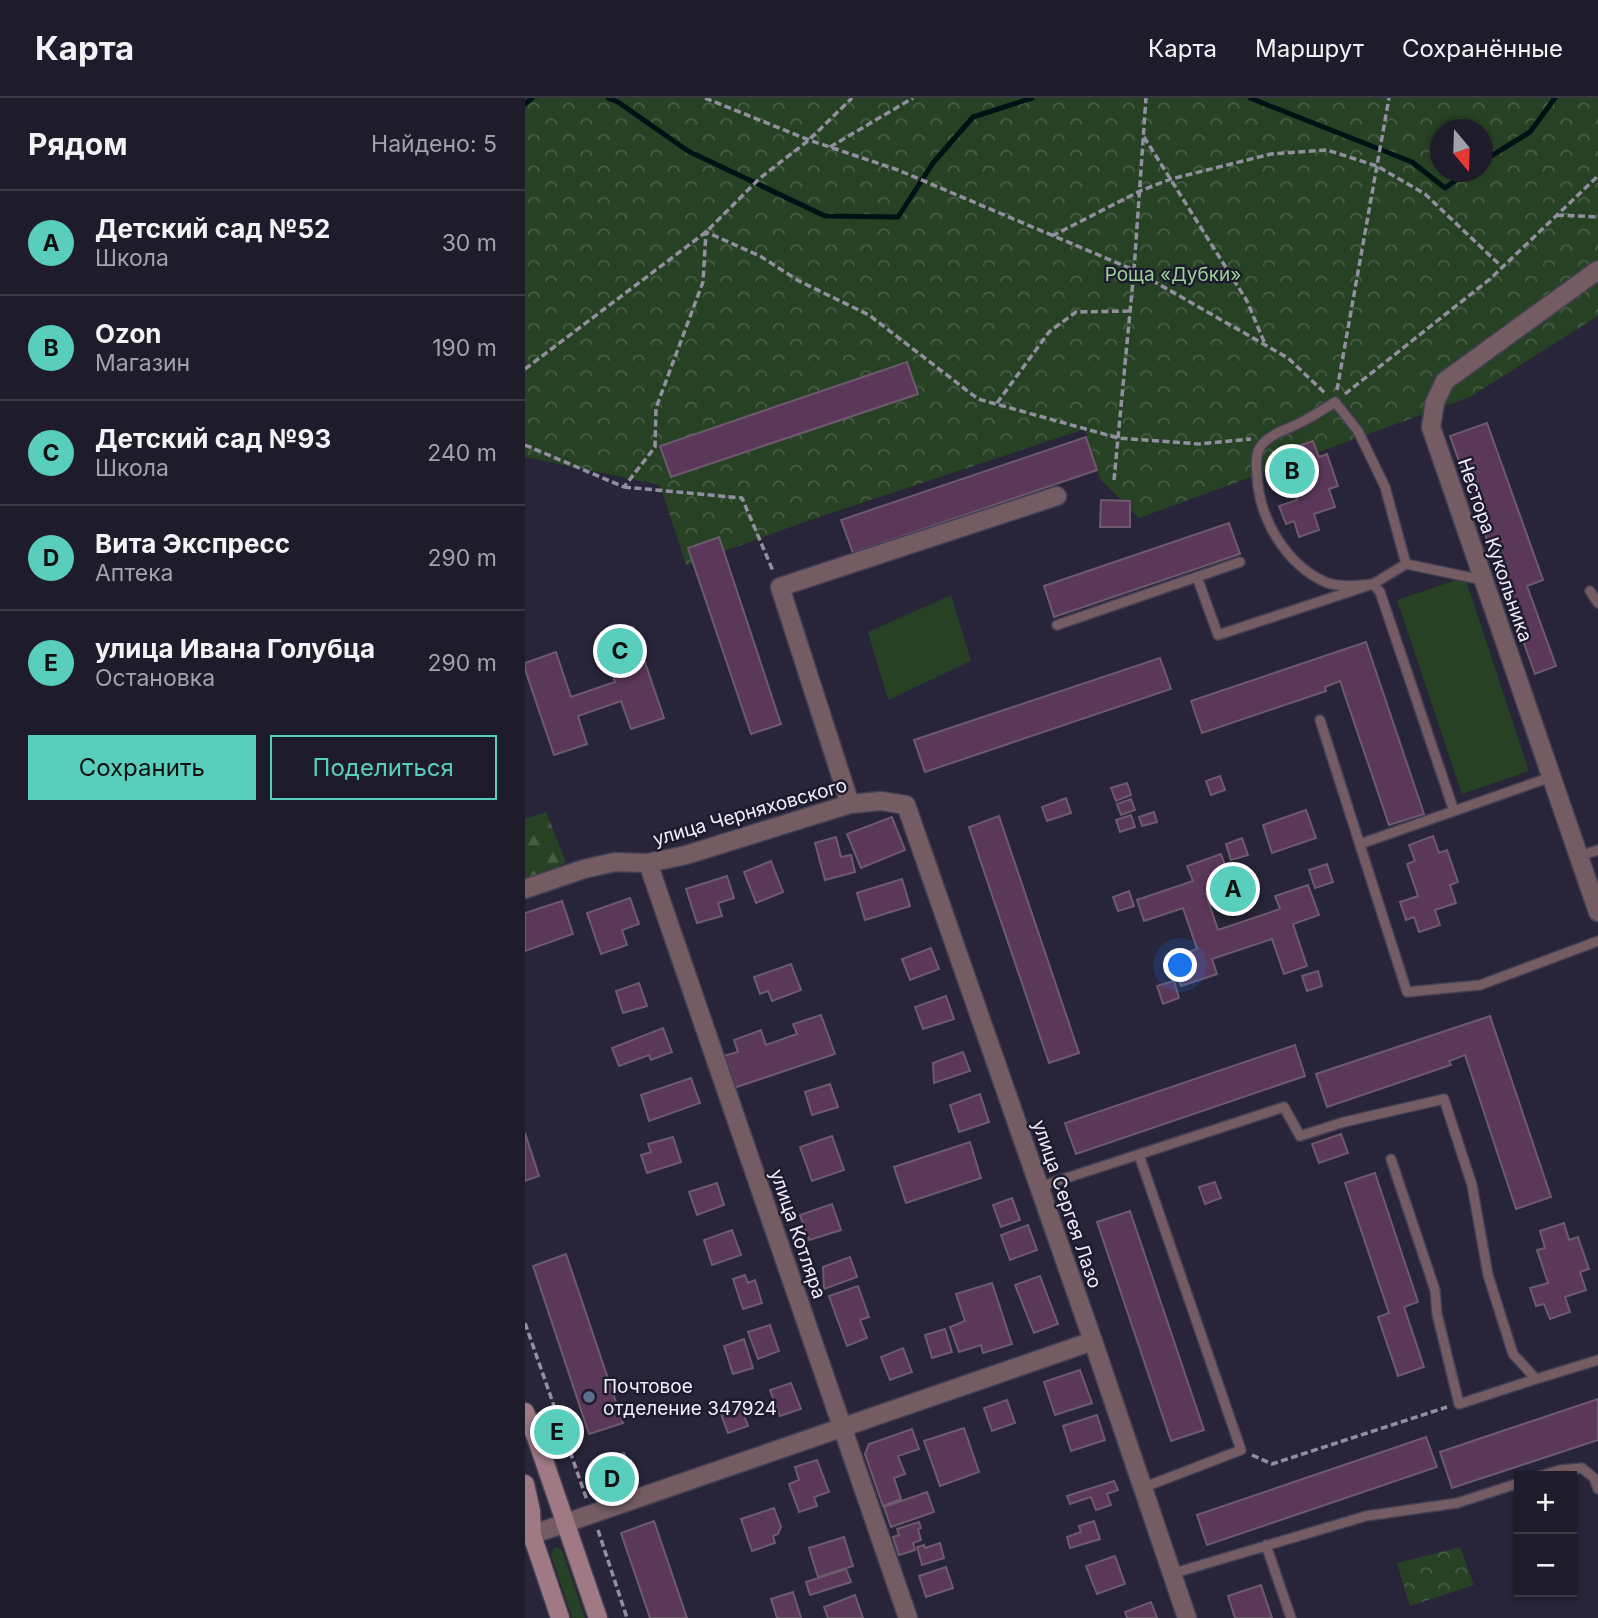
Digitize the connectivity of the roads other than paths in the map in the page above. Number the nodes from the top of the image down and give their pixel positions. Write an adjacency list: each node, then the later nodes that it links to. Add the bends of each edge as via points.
1 (1598, 270): 6 (street, Нестора Кукольника, via 1445,381 1435,402 1431,427)
2 (1057, 496): 13 (street, via 780,587)
3 (1240, 562): 5 (lane)
4 (1406, 564): 6 (lane); 7 (lane); 7 (lane, via 1385,486 1358,431 1335,402 1271,438 1259,448 1257,484 1265,519 1275,535 1300,564 1327,583)
5 (1197, 577): 7 (lane, via 1218,635); 10 (lane)
6 (1483, 580): 12 (street, Нестора Кукольника)
7 (1373, 584): 15 (lane, via 1380,593)
8 (1590, 591): 9 (lane)
9 (1598, 603)
10 (1057, 625)
11 (1320, 720): 16 (lane)
12 (1551, 777): 15 (lane); 18 (street, Нестора Кукольника)
13 (850, 804): 14 (street, улица Черняховского, via 881,801); 19 (street, улица Черняховского)
14 (906, 805): 25 (street, улица Сергея Лазо)
15 (1454, 811): 16 (lane)
16 (1360, 844): 22 (lane, via 1407,992 1480,985)
17 (1598, 850): 18 (lane)
18 (1579, 856): 21 (street, Нестора Кукольника)
19 (648, 863): 20 (street, улица Черняховского, via 615,862); 30 (street, улица Котляра)
20 (525, 889)
21 (1598, 912)
22 (1598, 941)
23 (1139, 1155): 25 (lane); 28 (lane, via 1284,1107 1300,1136 1444,1100 1472,1185 1489,1275 1513,1354); 34 (lane, via 1241,1450)
24 (1391, 1159): 28 (lane, via 1435,1290 1459,1404)
25 (1039, 1187): 26 (street, улица Сергея Лазо)
26 (1093, 1341): 30 (street); 34 (street, улица Сергея Лазо)
27 (1598, 1360): 28 (lane)
28 (1536, 1379)
29 (525, 1412): 36 (main road)
30 (842, 1427): 36 (street); 42 (street, улица Котляра)
31 (1557, 1471): 35 (lane, via 1582,1468)
32 (525, 1484): 37 (main road, via 531,1511)
33 (1514, 1485): 38 (lane, via 1457,1503 1366,1516)
34 (1142, 1488): 39 (street, улица Сергея Лазо)
35 (1598, 1489)
36 (566, 1523): 37 (street); 41 (main road)
37 (529, 1536): 40 (main road)
38 (1266, 1545): 39 (lane); 44 (lane)
39 (1171, 1574): 43 (street, улица Сергея Лазо)
40 (560, 1618)
41 (598, 1618)
42 (908, 1618)
43 (1187, 1618)
44 (1291, 1618)

